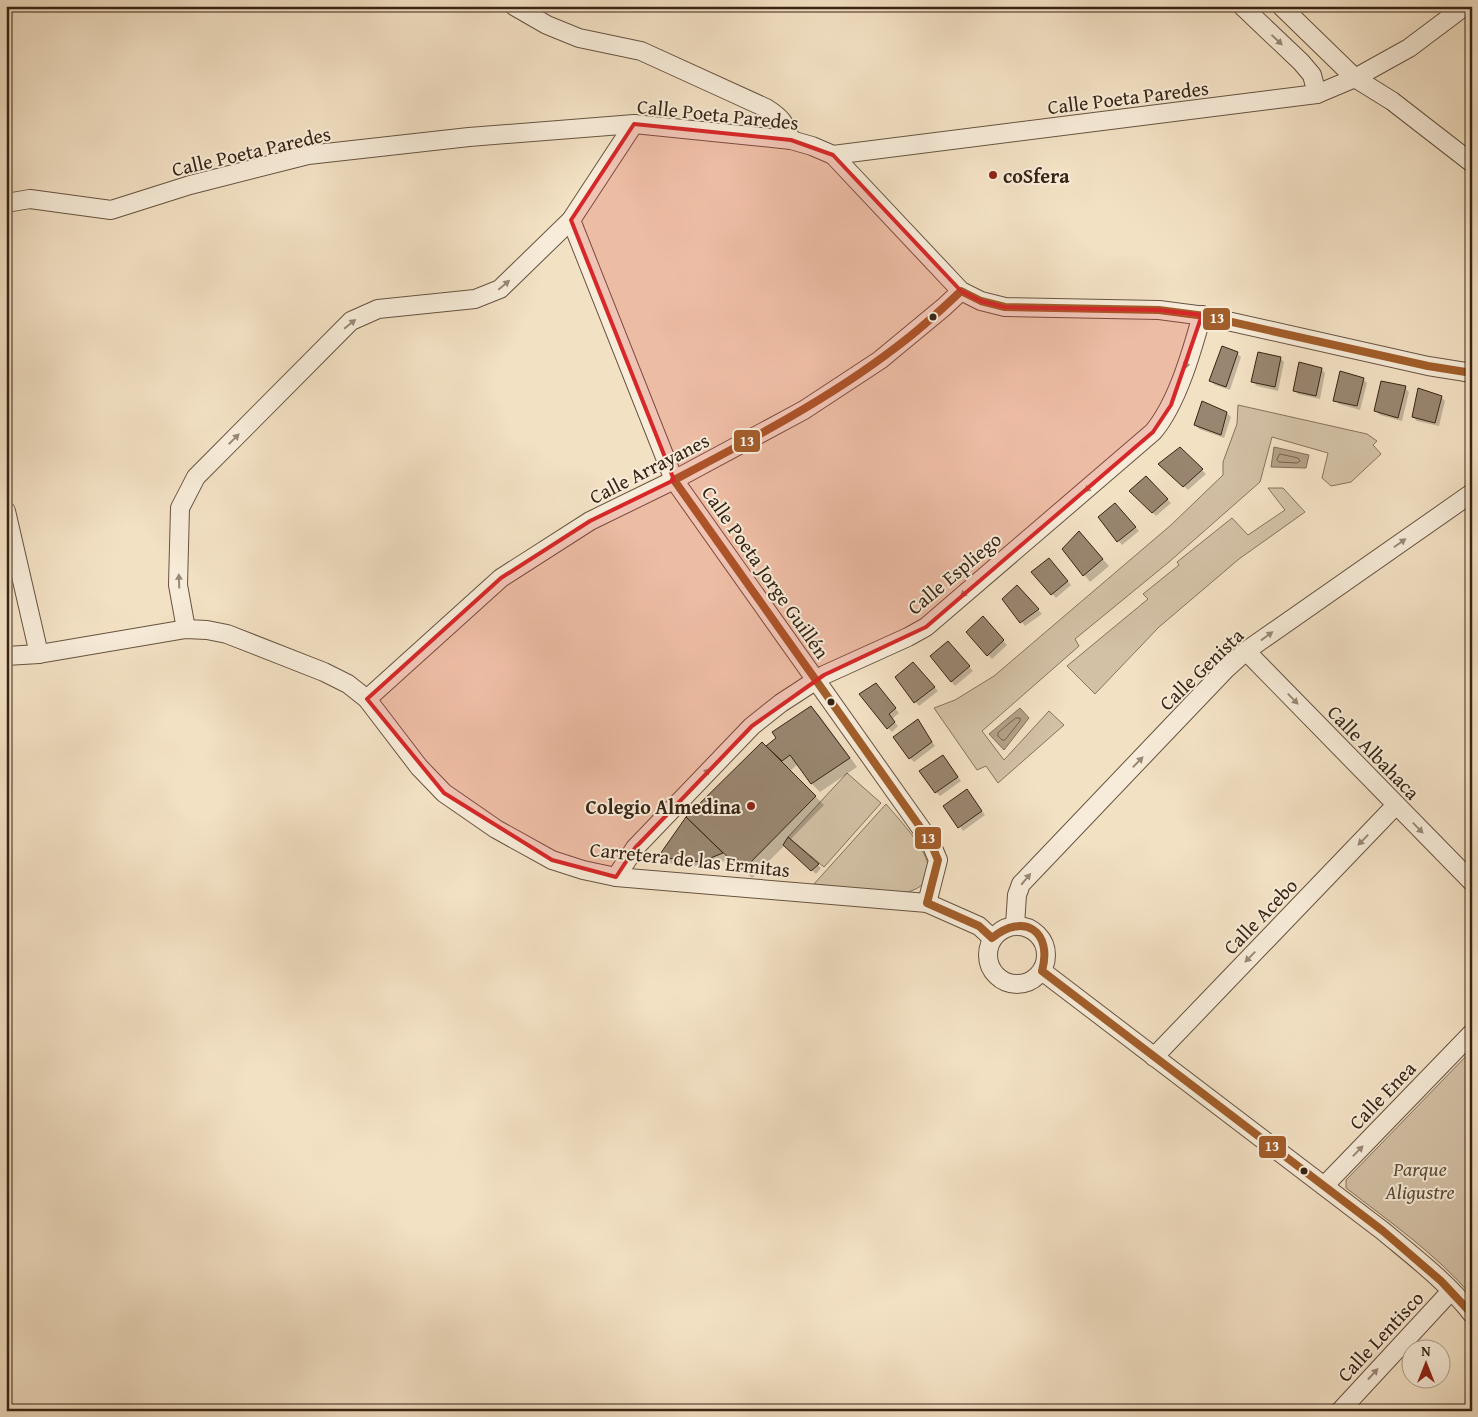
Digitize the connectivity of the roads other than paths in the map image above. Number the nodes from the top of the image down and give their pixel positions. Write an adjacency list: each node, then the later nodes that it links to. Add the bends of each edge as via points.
1 (514, 6): 8 (street, via 546,25 579,38 641,51 742,96 780,117)
2 (1242, 6): 6 (street, one-way to 6, via 1312,74)
3 (1281, 6): 5 (street)
4 (1465, 6): 5 (street, Calle Poeta Paredes, via 1409,48)
5 (1355, 78): 6 (street, Calle Poeta Paredes); 10 (street, via 1392,101)
6 (1317, 94): 9 (street, Calle Poeta Paredes)
7 (634, 124): 8 (street, Calle Poeta Paredes); 11 (street, Calle Poeta Paredes, via 469,137 308,155 190,185 111,210 30,199); 12 (street)
8 (791, 140): 9 (street, Calle Poeta Paredes)
9 (833, 155): 13 (street)
10 (1472, 164)
11 (6, 203)
12 (571, 220): 16 (street, Calle Poeta Jorge Guillén); 19 (street, one-way to 12, via 178,585 180,508 196,477 351,321 378,309 474,299 500,289)
13 (961, 291): 14 (street, via 1005,307 1159,310); 16 (street, Calle Arrayanes, via 880,360 804,410)
14 (1202, 315): 15 (street); 23 (street, Calle Espliego, one-way to 23, via 1171,405 1153,432 926,627)
15 (1472, 374)
16 (674, 480): 23 (street, Calle Poeta Jorge Guillén); 24 (street, Calle Arrayanes, via 590,521 501,578)
17 (1472, 493): 20 (street, Calle Genista, one-way to 17)
18 (6, 511): 21 (street)
19 (186, 629): 21 (street, Carretera de las Ermitas); 24 (street, Carretera de las Ermitas, via 236,637 324,672)
20 (1246, 651): 25 (street, Calle Albahaca, one-way to 25); 29 (street, Calle Genista, one-way to 20, via 1021,884)
21 (39, 654): 22 (street, Carretera de las Ermitas)
22 (6, 656)
23 (816, 680): 26 (street, Calle Espliego, one-way to 23, via 635,848 752,726); 28 (street, Calle Poeta Jorge Guillén, via 930,841 938,860)
24 (368, 699): 26 (street, Carretera de las Ermitas, via 419,768 444,793 496,829 552,860)
25 (1396, 805): 27 (street, Calle Albahaca, one-way to 27); 33 (street, Calle Acebo, one-way to 33)
26 (616, 877): 28 (street, Carretera de las Ermitas)
27 (1472, 882)
28 (928, 903): 30 (street, Carretera de las Ermitas, via 979,926)
29 (1015, 925): 30 (street, via 1006,927); 31 (street, via 1033,930 1045,944 1046,963)
30 (992, 938): 31 (street, via 989,965 1001,980 1018,985 1028,983)
31 (1042, 971): 33 (street)
32 (1472, 1033): 34 (street, Calle Enea, one-way to 32)
33 (1154, 1057): 34 (street)
34 (1324, 1186): 35 (street, via 1383,1231)
35 (1451, 1291): 36 (street); 37 (street, Calle Lentisco, one-way to 35)
36 (1472, 1314)
37 (1340, 1411)

